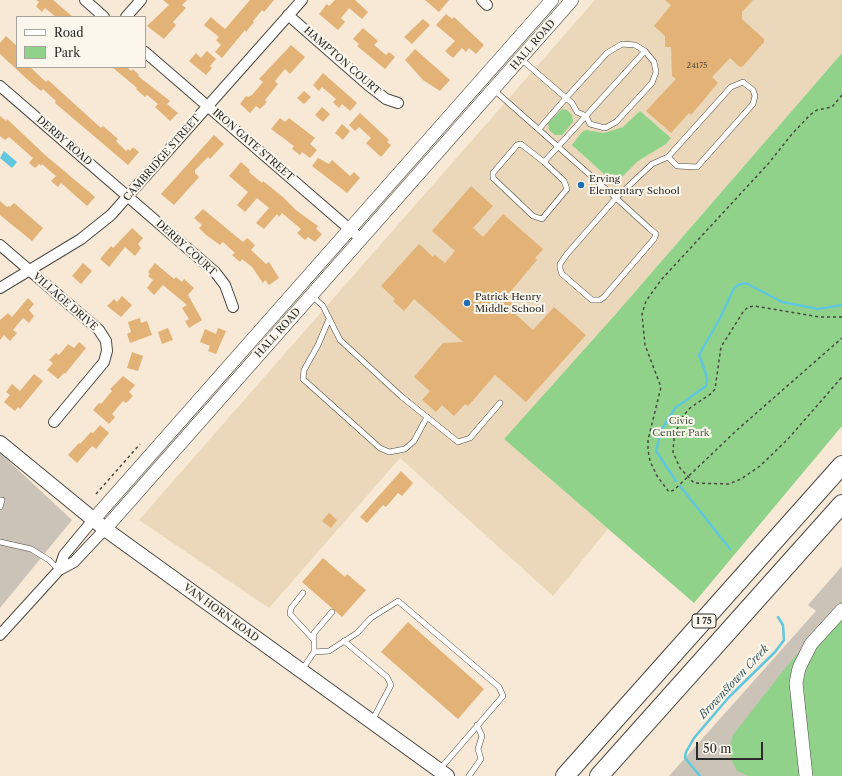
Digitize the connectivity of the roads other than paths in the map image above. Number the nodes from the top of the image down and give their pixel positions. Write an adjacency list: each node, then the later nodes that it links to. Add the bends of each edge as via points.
1 (85, 0): 7 (street)
2 (141, 0): 8 (street)
3 (302, 0): 6 (street, CAMBRIDGE STREET)
4 (552, 0): 12 (street, HALL ROAD)
5 (572, 0): 11 (street, HALL ROAD)
6 (288, 15): 16 (street, HAMPTON COURT, via 368,85 386,99); 17 (street, CAMBRIDGE STREET)
7 (103, 16)
8 (127, 16)
9 (646, 51): 15 (lane, via 636,45 622,44 607,53); 18 (lane); 18 (lane, via 654,62 656,72 652,83 616,122 605,128 596,127 590,124)
10 (146, 53): 17 (street, IRON GATE STREET)
11 (521, 58): 14 (street, HALL ROAD); 15 (lane)
12 (482, 80): 14 (street); 25 (street, HALL ROAD)
13 (0, 86): 23 (street, DERBY ROAD)
14 (493, 90): 19 (lane); 26 (street, HALL ROAD)
15 (566, 98): 18 (lane, via 577,112); 19 (lane)
16 (398, 103)
17 (208, 106): 23 (street, CAMBRIDGE STREET); 25 (street, IRON GATE STREET)
18 (586, 116): 20 (lane)
19 (539, 129): 20 (lane)
20 (558, 146): 22 (lane); 24 (lane)
21 (668, 157): 21 (lane, via 677,166 697,167 753,104 753,90 743,82 731,87); 24 (lane, via 652,164)
22 (544, 162): 22 (lane, via 521,144 517,145 493,173 493,178 533,216 542,219 567,189 564,181)
23 (128, 196): 28 (street, CAMBRIDGE STREET, via 95,229); 32 (street, DERBY COURT, via 215,272 225,285)
24 (616, 198): 24 (lane, via 656,234 604,297 592,300 562,274 560,264)
25 (350, 229): 26 (street, IRON GATE STREET); 29 (street, HALL ROAD)
26 (361, 239): 31 (street, HALL ROAD)
27 (0, 245): 28 (street, VILLAGE DRIVE)
28 (29, 270): 30 (street, CAMBRIDGE STREET); 36 (street, VILLAGE DRIVE, via 103,336 107,351 104,362)
29 (300, 285): 31 (street); 42 (street, HALL ROAD)
30 (0, 288)
31 (311, 295): 33 (lane, via 323,306); 43 (street, HALL ROAD)
32 (233, 307)
33 (329, 319): 35 (lane, via 340,340); 35 (lane, via 304,370 303,380 380,448 389,452 405,449 414,442)
34 (500, 403): 35 (lane, via 470,438 458,442)
35 (427, 417)
36 (54, 422)
37 (0, 443): 42 (main road, VAN HORN ROAD)
38 (842, 465): 58 (highway, I 75)
39 (0, 500): 41 (lane)
40 (842, 504): 59 (highway, I 75)
41 (0, 508)
42 (92, 520): 43 (main road, VAN HORN ROAD); 45 (street, HALL ROAD, via 64,555)
43 (105, 529): 45 (street, HALL ROAD, via 74,562); 53 (main road, VAN HORN ROAD)
44 (0, 542): 45 (lane, via 31,549)
45 (59, 570): 49 (street, HALL ROAD)
46 (303, 593): 50 (lane, via 291,608 290,614)
47 (842, 610): 60 (street, via 812,644 799,668 796,683)
48 (332, 612): 50 (lane, via 314,633)
49 (0, 635)
50 (314, 640): 52 (lane)
51 (344, 641): 52 (lane, via 329,651); 54 (lane, via 387,677 391,685); 55 (lane, via 357,633 371,618 398,601 500,687 503,696)
52 (314, 652): 53 (lane)
53 (301, 671): 54 (main road, VAN HORN ROAD)
54 (372, 722): 56 (main road, VAN HORN ROAD)
55 (477, 725): 56 (lane); 57 (lane, via 482,736 478,749 481,759)
56 (443, 773)
57 (469, 776)
58 (565, 776)
59 (599, 776)
60 (806, 776)

